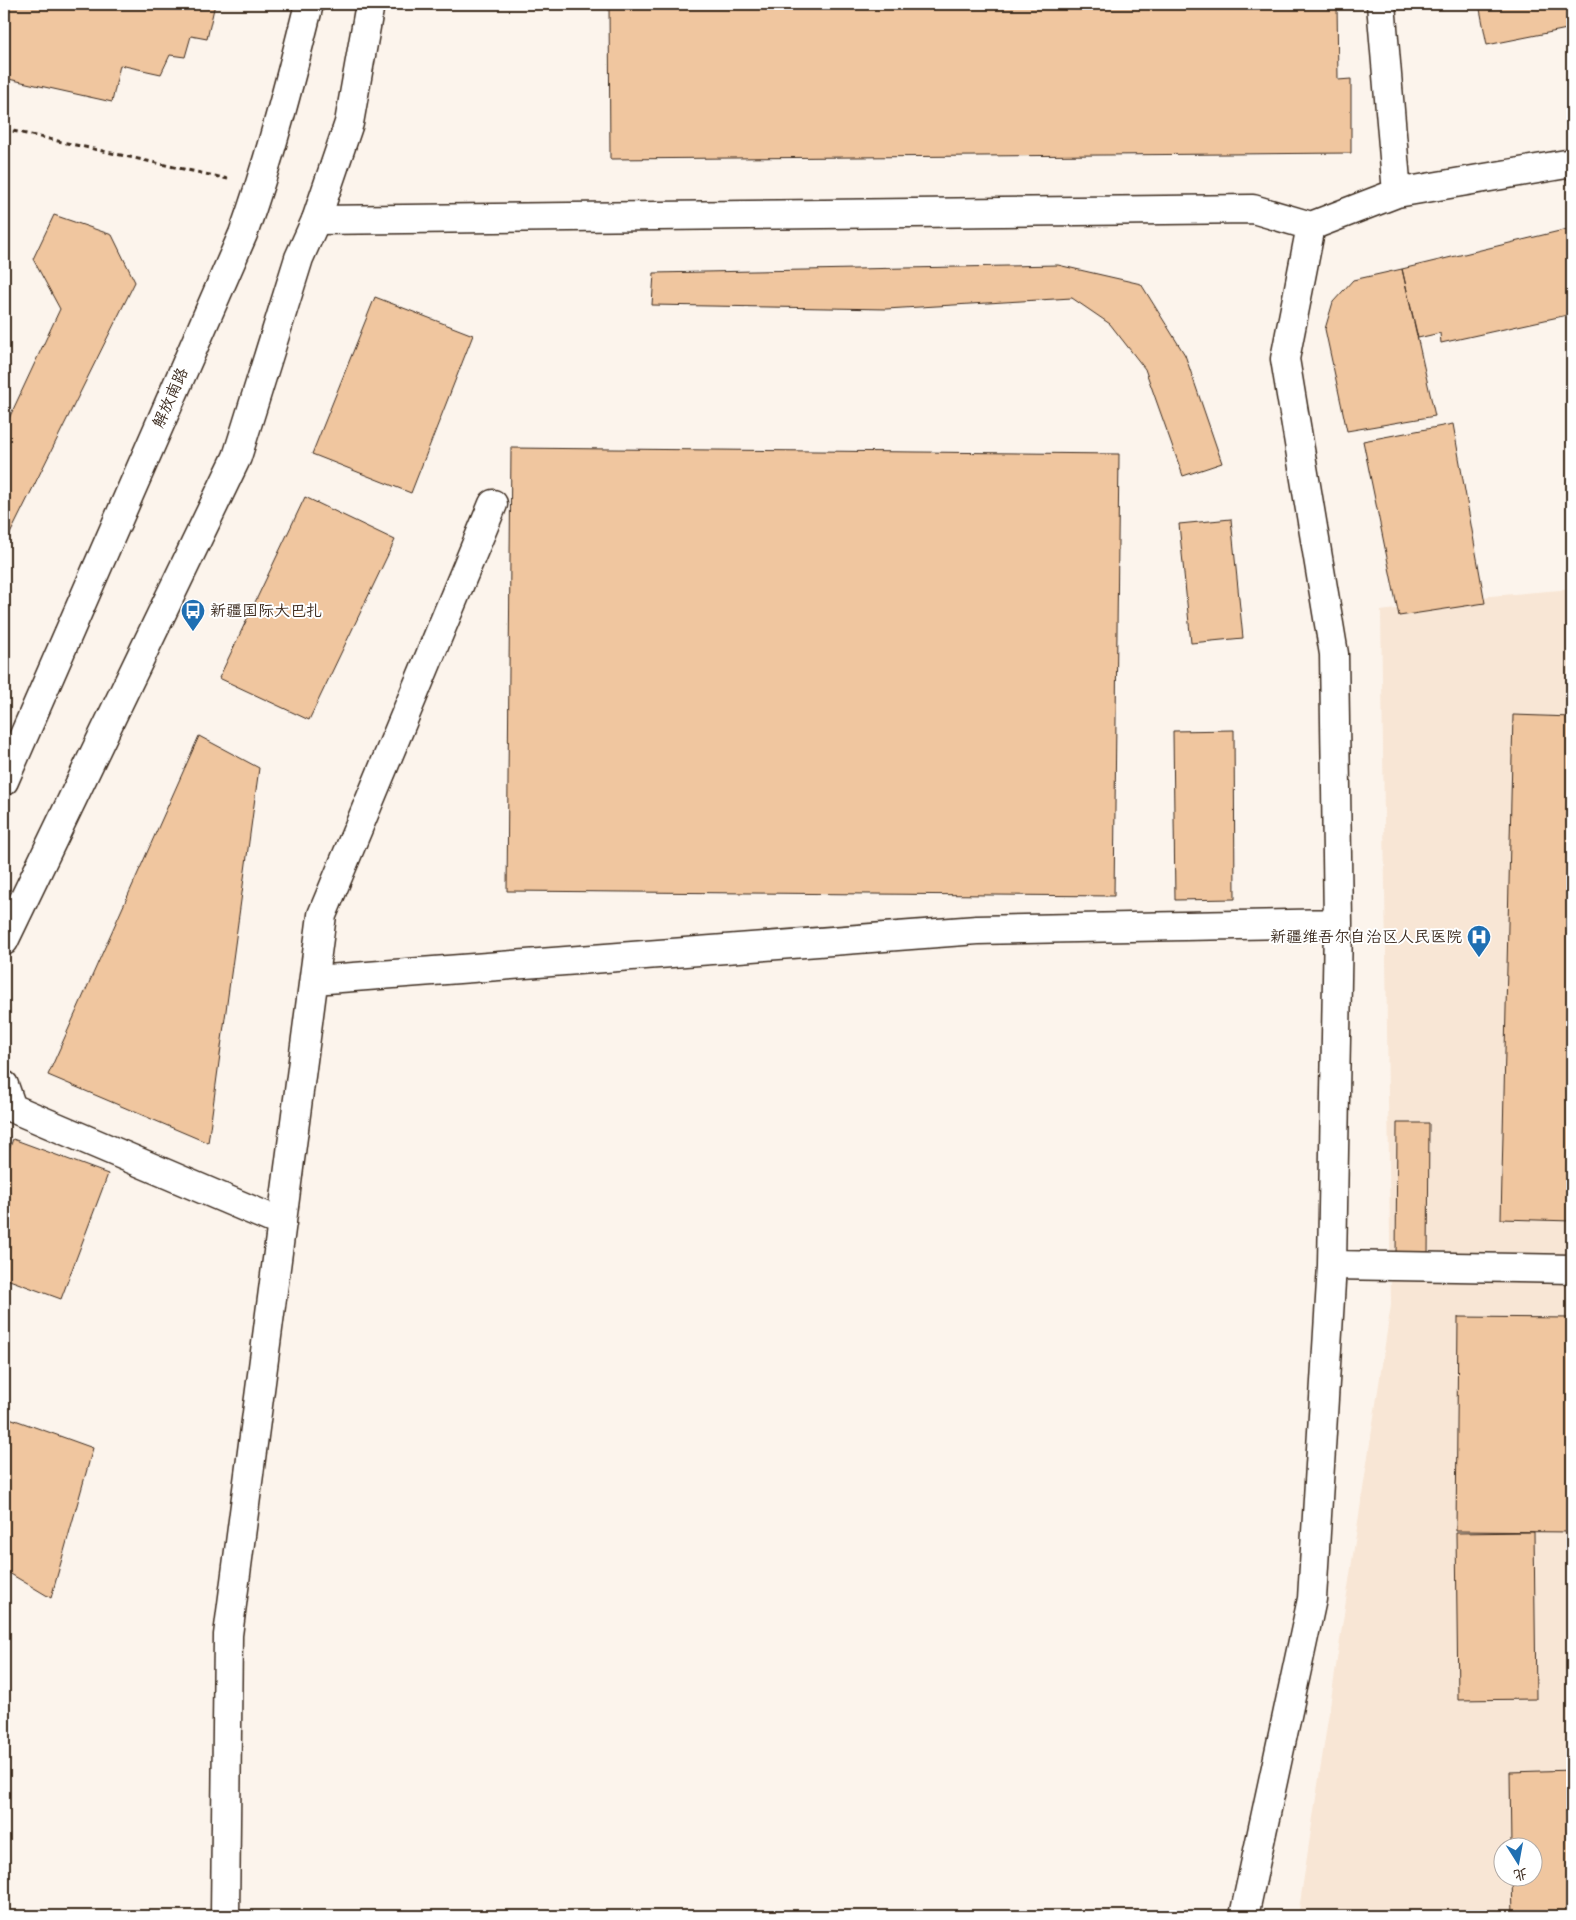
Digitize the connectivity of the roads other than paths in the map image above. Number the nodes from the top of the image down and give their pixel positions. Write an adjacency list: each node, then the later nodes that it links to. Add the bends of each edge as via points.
1 (309, 4): 9 (street, 解放南路, via 292,75 243,234)
2 (370, 4): 6 (street, via 349,123)
3 (1381, 4): 5 (street)
4 (1572, 163): 5 (street)
5 (1396, 193): 7 (street)
6 (316, 220): 7 (street, via 1253,209); 11 (street, via 299,258 237,458)
7 (1311, 226): 10 (street, via 1285,359 1334,654)
8 (493, 504): 12 (street, via 322,914)
9 (4, 781)
10 (1338, 923): 12 (street, via 977,930); 15 (street)
11 (4, 941)
12 (314, 980): 14 (street)
13 (4, 1085): 14 (street, via 12,1108)
14 (282, 1223): 17 (street, via 228,1635)
15 (1332, 1264): 16 (street); 18 (street, via 1312,1599)
16 (1572, 1269)
17 (224, 1916)
18 (1244, 1916)

